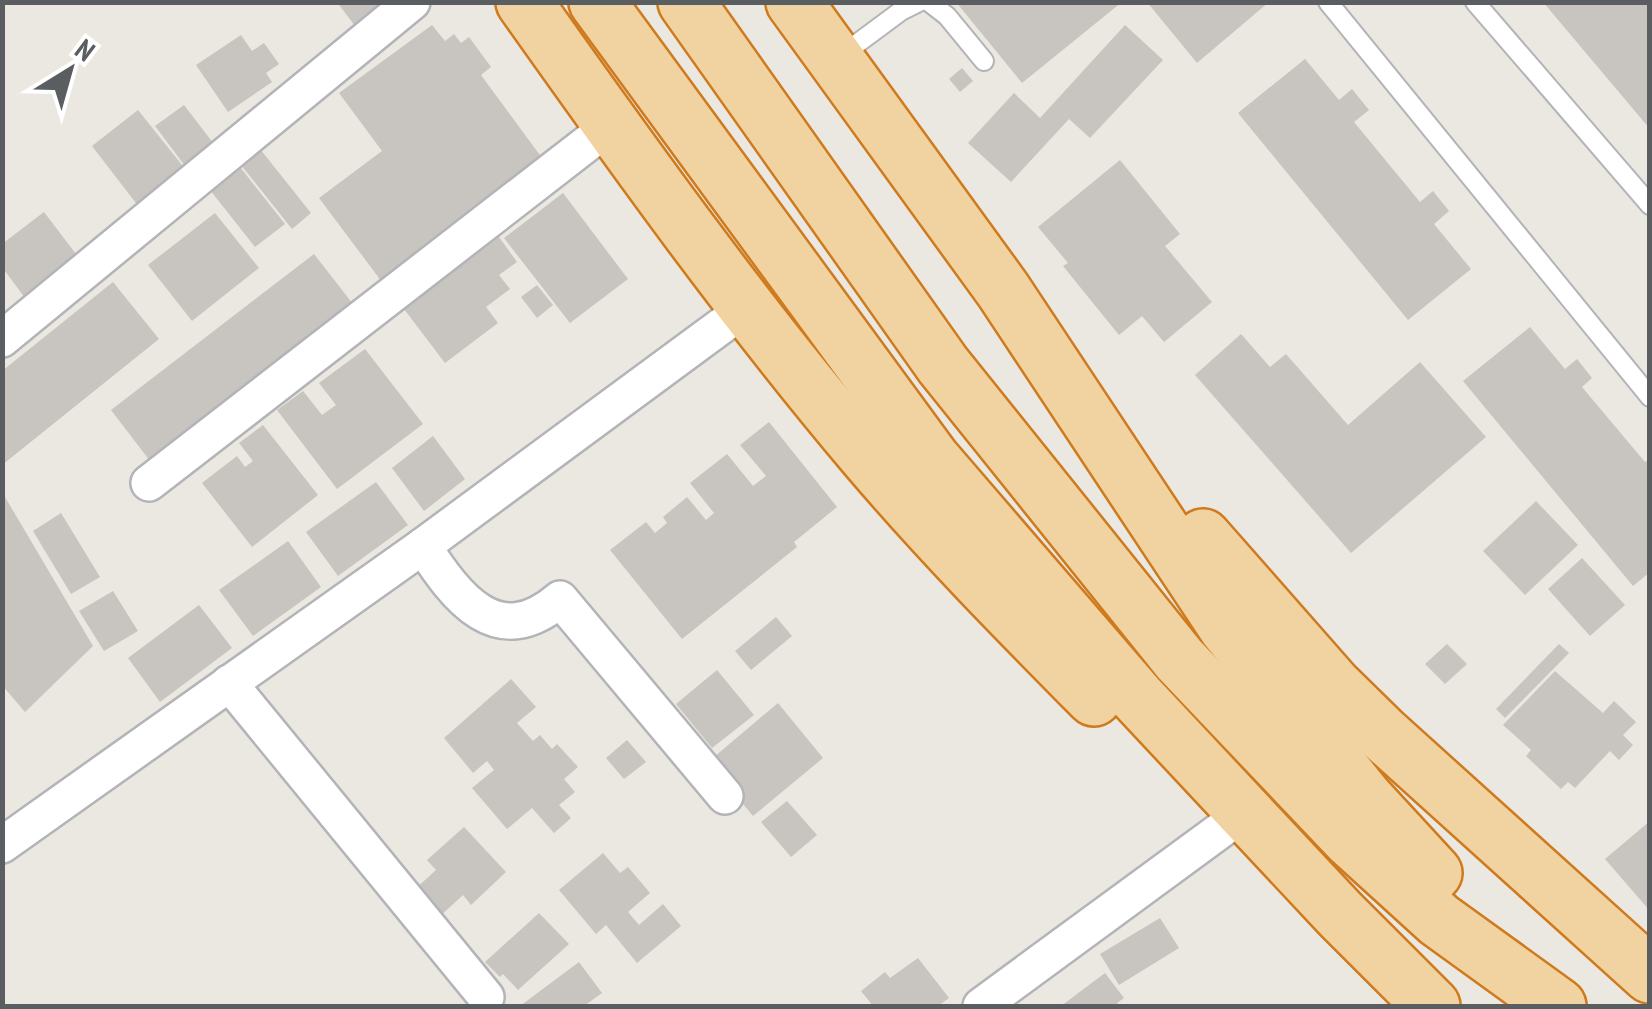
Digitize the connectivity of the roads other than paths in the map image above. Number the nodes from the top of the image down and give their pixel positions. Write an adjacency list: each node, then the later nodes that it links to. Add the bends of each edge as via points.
1 (412, 2): 16 (street)
2 (524, 2): 12 (highway)
3 (597, 2): 24 (highway, via 932,459 1137,697)
4 (686, 2): 28 (highway, via 943,366 1179,659 1351,840 1439,920)
5 (794, 2): 10 (highway)
6 (919, 2): 10 (lane)
7 (929, 2): 11 (lane)
8 (1328, 2): 17 (lane)
9 (1475, 2): 13 (lane)
10 (834, 60): 14 (highway)
11 (984, 61)
12 (611, 125): 15 (highway); 18 (street)
13 (1650, 205)
14 (1003, 290): 25 (highway, via 1241,583 1334,686); 28 (highway, via 1227,628 1365,798)
15 (747, 307): 19 (street); 22 (highway, via 866,456 980,583)
16 (2, 339)
17 (1650, 397)
18 (148, 483)
19 (423, 546): 20 (street); 21 (street, via 453,591 482,614 520,620 560,599)
20 (229, 683): 23 (street); 26 (street)
21 (725, 796)
22 (1229, 824): 24 (highway); 27 (street)
23 (2, 845)
24 (1340, 914): 29 (highway)
25 (1650, 974)
26 (486, 997)
27 (996, 1002)
28 (1555, 1004)
29 (1432, 1006)

